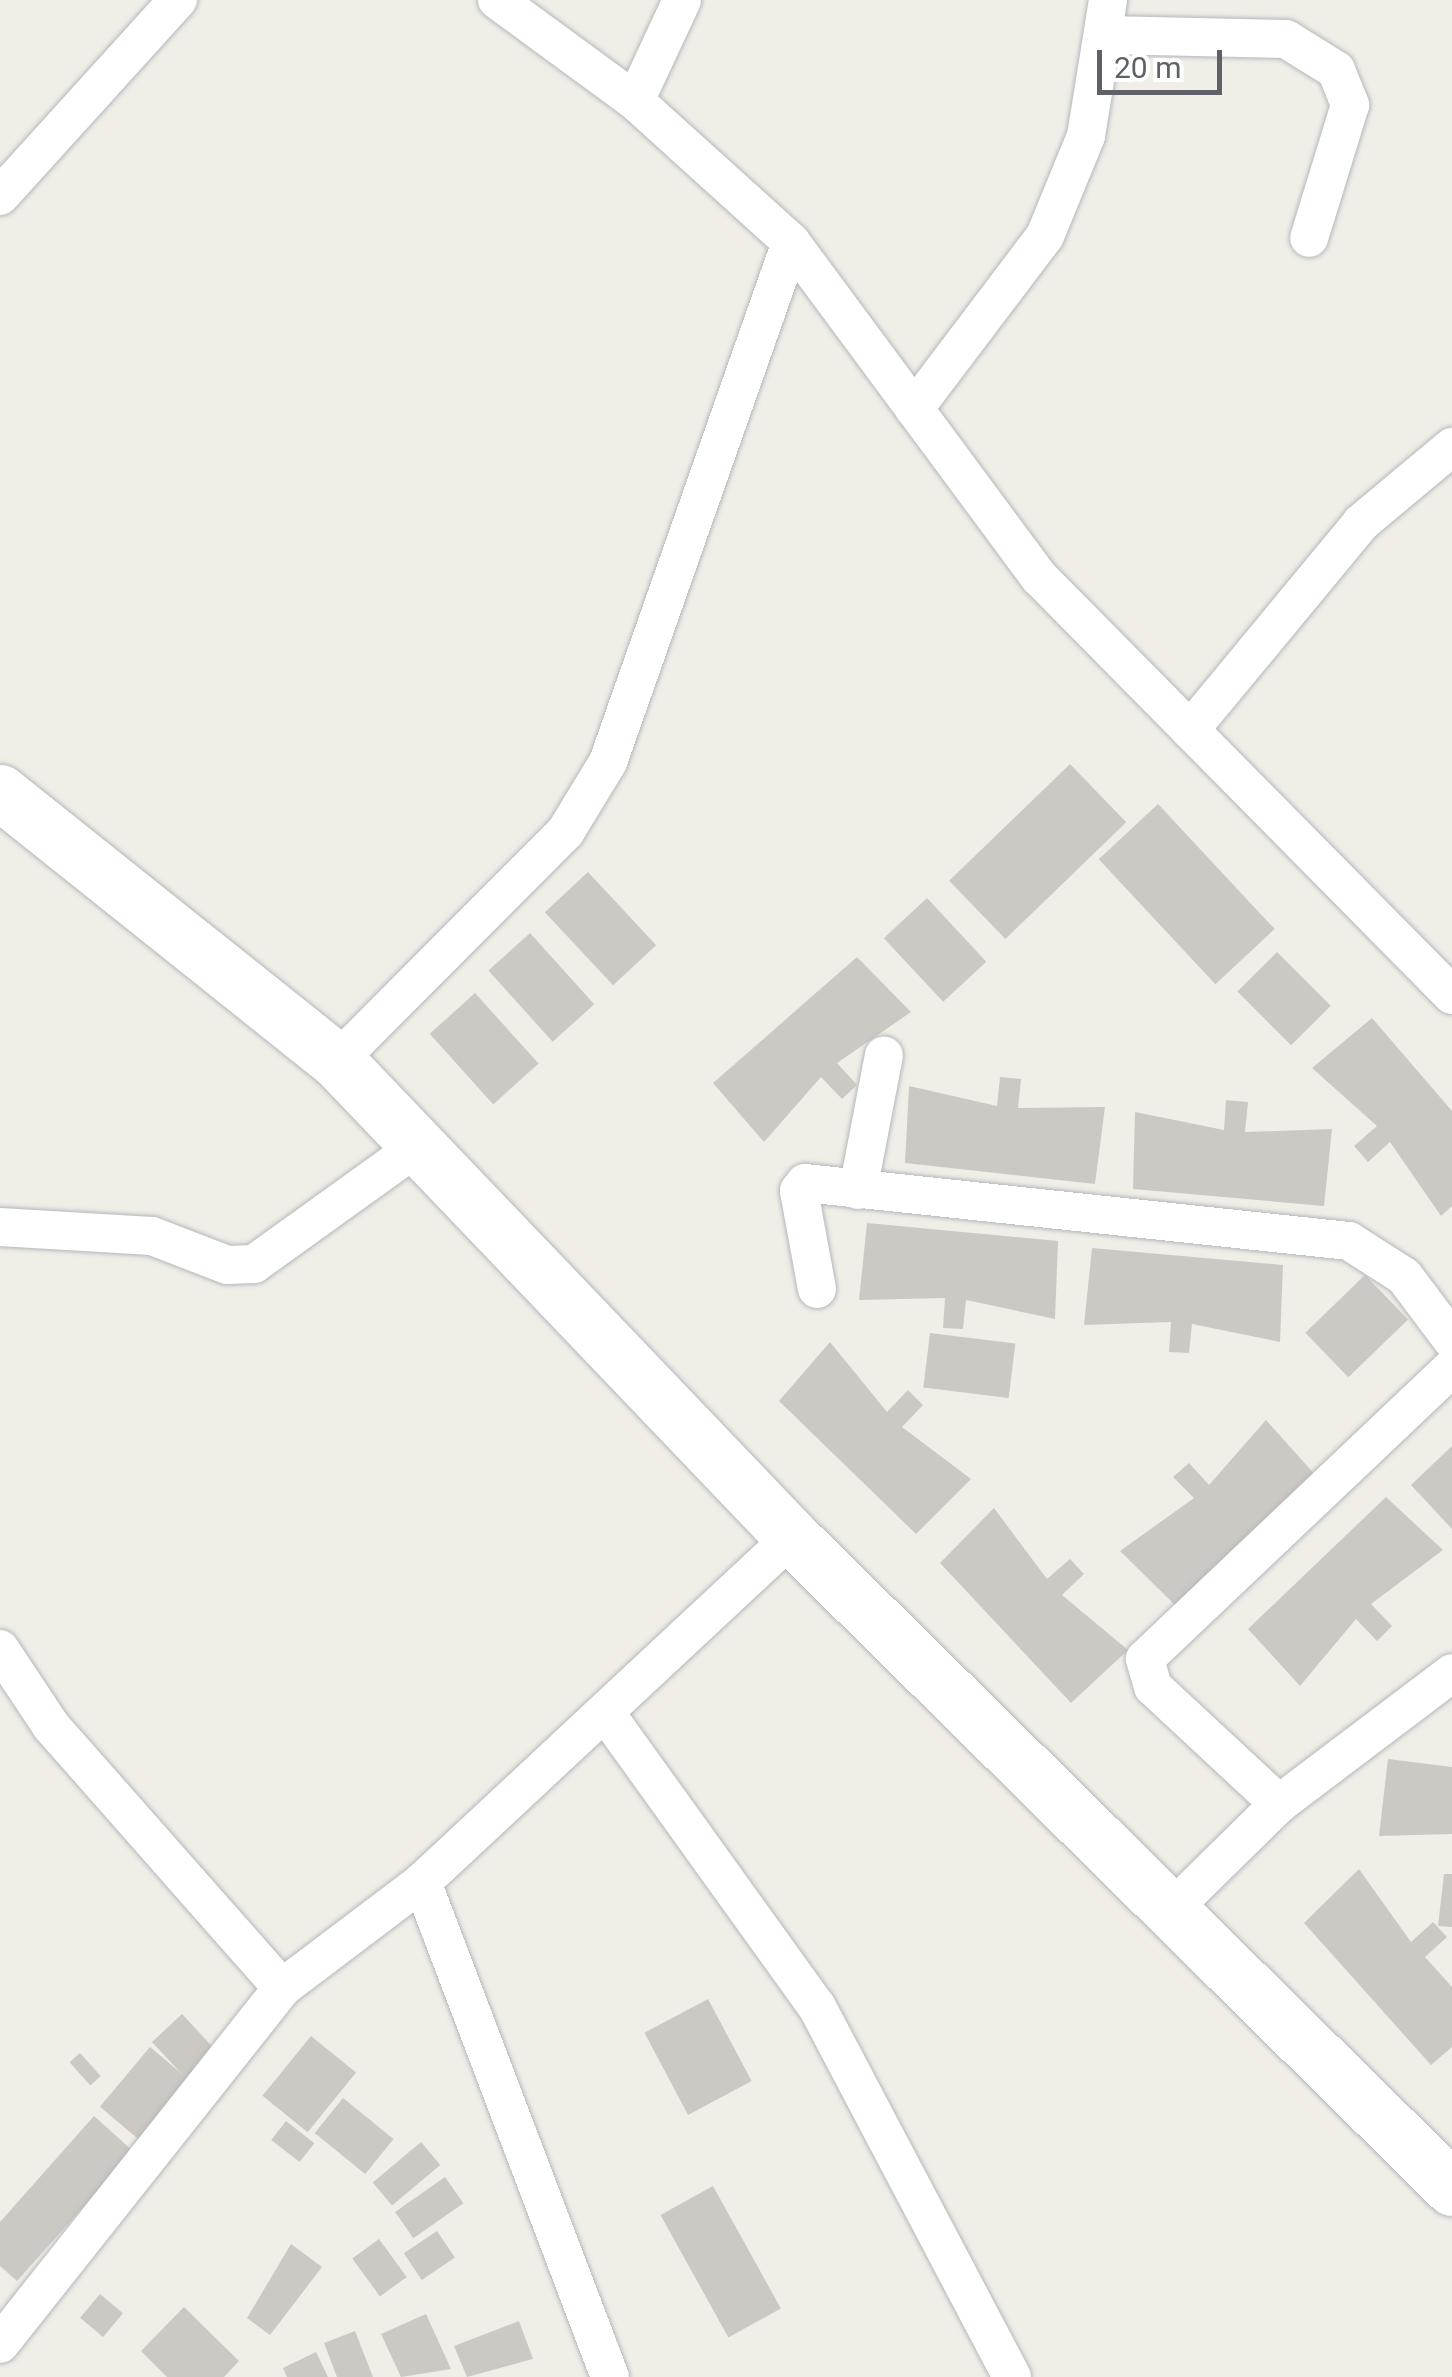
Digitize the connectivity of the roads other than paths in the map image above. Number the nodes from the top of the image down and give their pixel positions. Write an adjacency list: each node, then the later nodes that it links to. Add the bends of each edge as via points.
1 (178, 0): 6 (street)
2 (497, 0): 5 (street)
3 (682, 0): 5 (street)
4 (1107, 18): 7 (street, via 1286,39 1336,70 1350,105); 9 (street, via 1086,136 1045,236)
5 (635, 102): 8 (street)
6 (0, 196)
7 (1309, 238)
8 (791, 242): 9 (street); 15 (street, via 608,762 566,831)
9 (914, 409): 11 (street, via 1040,578)
10 (1452, 447): 11 (street, via 1361,522)
11 (1190, 730): 13 (street)
12 (0, 792): 15 (street)
13 (1452, 995)
14 (884, 1055): 17 (street)
15 (337, 1062): 16 (street)
16 (418, 1146): 18 (street, via 254,1264 113,1230); 22 (street)
17 (858, 1190): 19 (street, via 806,1184 798,1191); 20 (street, via 1349,1240 1404,1276)
18 (0, 1227)
19 (816, 1289)
20 (1452, 1340)
21 (1452, 1368): 26 (street, via 1145,1660 1154,1687)
22 (792, 1537): 25 (street); 28 (street)
23 (0, 1650): 29 (street, via 52,1726)
24 (1445, 1688): 26 (street)
25 (607, 1714): 27 (street); 33 (street, via 816,2007)
26 (1279, 1804): 28 (street)
27 (422, 1882): 29 (street); 32 (street)
28 (1171, 1910): 30 (street)
29 (282, 1988): 31 (street)
30 (1452, 2188)
31 (0, 2344)
32 (610, 2377)
33 (1012, 2377)

